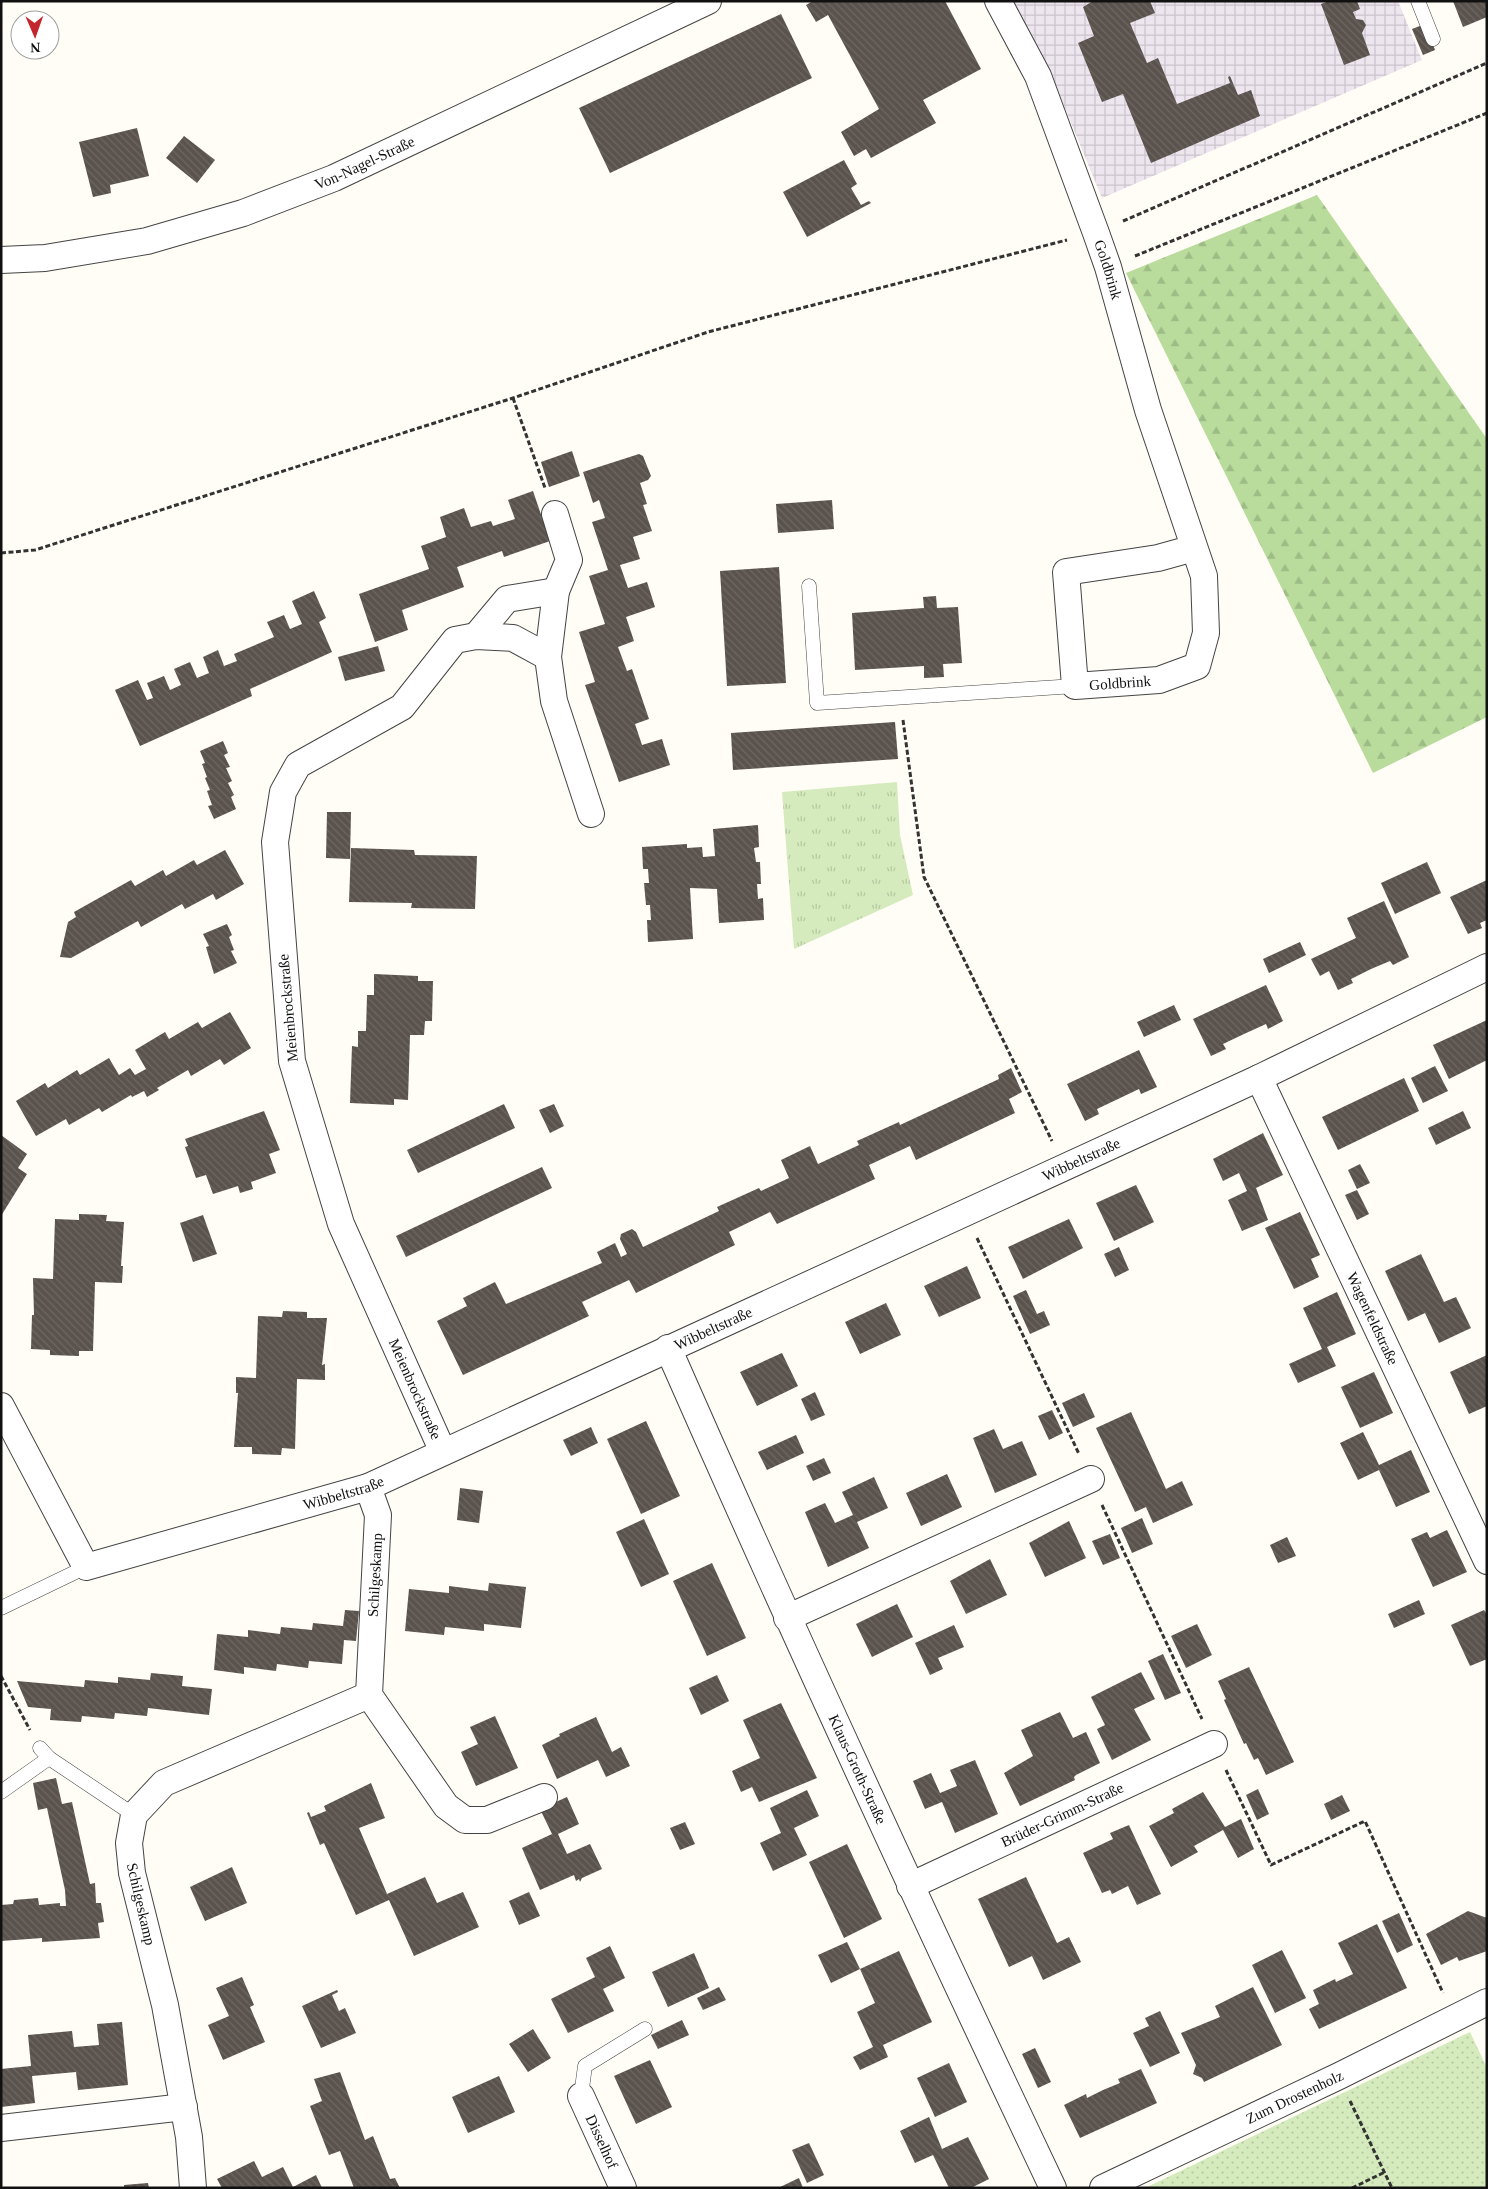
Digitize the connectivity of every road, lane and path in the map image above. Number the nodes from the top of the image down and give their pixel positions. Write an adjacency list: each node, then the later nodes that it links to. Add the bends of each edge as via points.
1 (708, 1): 8 (street, Von-Nagel-Straße, via 334,178 243,213 146,241 45,258)
2 (998, 1): 7 (street, Goldbrink, via 1038,76)
3 (1418, 1): 4 (lane)
4 (1433, 40)
5 (1487, 63): 7 (path)
6 (1487, 113): 9 (path)
7 (1096, 233): 9 (street, Goldbrink); 10 (path, via 708,332)
8 (1, 260)
9 (1108, 267): 12 (street, Goldbrink, via 1148,410)
10 (513, 398): 11 (path); 13 (path, via 35,550)
11 (556, 514): 15 (street, via 568,560)
12 (1194, 548): 18 (street, Goldbrink, via 1158,558 1066,572); 18 (street, Goldbrink, via 1204,576 1206,633 1197,666 1159,680)
13 (1, 553)
14 (809, 586): 19 (lane, via 817,703)
15 (556, 592): 16 (street, via 507,599); 17 (street)
16 (476, 636): 17 (street, Meienbrockstraße, via 513,638); 27 (street, Meienbrockstraße, via 455,640 402,707 298,765 283,792 275,842 292,1061 341,1224)
17 (548, 657): 20 (street, via 554,701)
18 (1075, 686): 19 (lane)
19 (900, 698): 23 (path, via 924,878)
20 (591, 814)
21 (1487, 967): 22 (street, Wibbeltstraße)
22 (1259, 1078): 23 (street, Wibbeltstraße); 30 (street, Wagenfeldstraße)
23 (1064, 1166): 24 (street, Wibbeltstraße)
24 (965, 1212): 25 (street, Wibbeltstraße); 28 (path)
25 (668, 1348): 27 (street, Wibbeltstraße); 33 (street, Klaus-Groth-Straße)
26 (1, 1406): 31 (street)
27 (443, 1452): 29 (street, Wibbeltstraße)
28 (1091, 1480): 33 (street); 36 (path)
29 (368, 1487): 31 (street, Wibbeltstraße); 35 (street, Schilgeskamp, via 378,1515)
30 (1487, 1561)
31 (86, 1567): 32 (lane)
32 (1, 1608)
33 (787, 1618): 41 (street, Klaus-Groth-Straße)
34 (1, 1676): 37 (path)
35 (369, 1694): 39 (street, via 446,1806 465,1820 487,1820); 40 (street, via 164,1783)
36 (1214, 1744): 41 (street, Brüder-Grimm-Straße); 43 (path, via 1272,1865 1365,1821)
37 (44, 1753): 38 (lane); 40 (lane)
38 (1, 1792)
39 (544, 1797)
40 (134, 1815): 47 (street, Schilgeskamp, via 129,1843 132,1873 165,2005)
41 (910, 1886): 52 (street, Klaus-Groth-Straße)
42 (1487, 2002): 43 (street, Zum Drostenholz)
43 (1454, 2018): 45 (street, Zum Drostenholz)
44 (645, 2029): 46 (lane, via 585,2066)
45 (1339, 2076): 49 (path); 53 (street, Zum Drostenholz)
46 (581, 2096): 51 (street, Disselhof)
47 (184, 2107): 48 (street); 50 (street, Schilgeskamp)
48 (1, 2128)
49 (1385, 2172): 54 (path); 55 (path)
50 (193, 2188)
51 (623, 2188)
52 (1053, 2188)
53 (1103, 2188)
54 (1352, 2188)
55 (1392, 2188)

